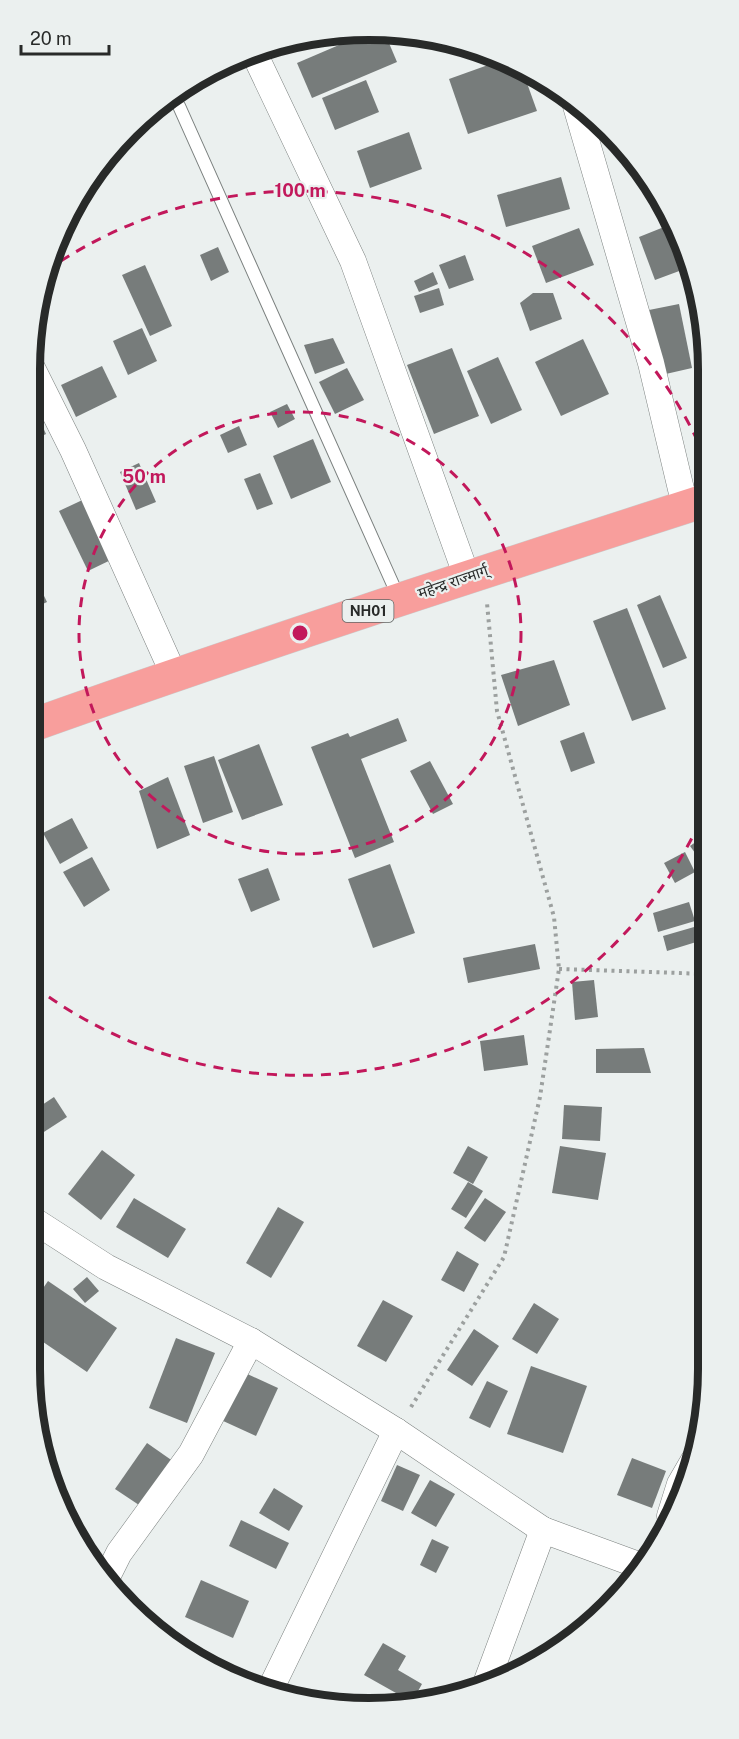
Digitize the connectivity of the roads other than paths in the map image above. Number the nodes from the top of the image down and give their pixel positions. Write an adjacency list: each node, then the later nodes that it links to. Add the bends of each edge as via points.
1 (257, 61): 6 (street, via 353,261)
2 (179, 106): 7 (lane)
3 (579, 116): 5 (street)
4 (40, 384): 8 (street)
5 (696, 503): 6 (highway, महेन्द्र राज्मार्ग् / NH01)
6 (479, 573): 7 (highway, महेन्द्र राज्मार्ग् / NH01)
7 (401, 600): 8 (highway, महेन्द्र राज्मार्ग् / NH01)
8 (174, 675): 9 (highway, महेन्द्र राज्मार्ग् / NH01)
9 (40, 722)
10 (40, 1224): 11 (street, via 106,1267)
11 (251, 1341): 12 (street); 15 (street, via 191,1454 118,1553)
12 (396, 1431): 13 (street); 17 (street)
13 (543, 1530): 14 (street); 16 (street)
14 (635, 1564)
15 (109, 1572)
16 (490, 1675)
17 (273, 1684)

